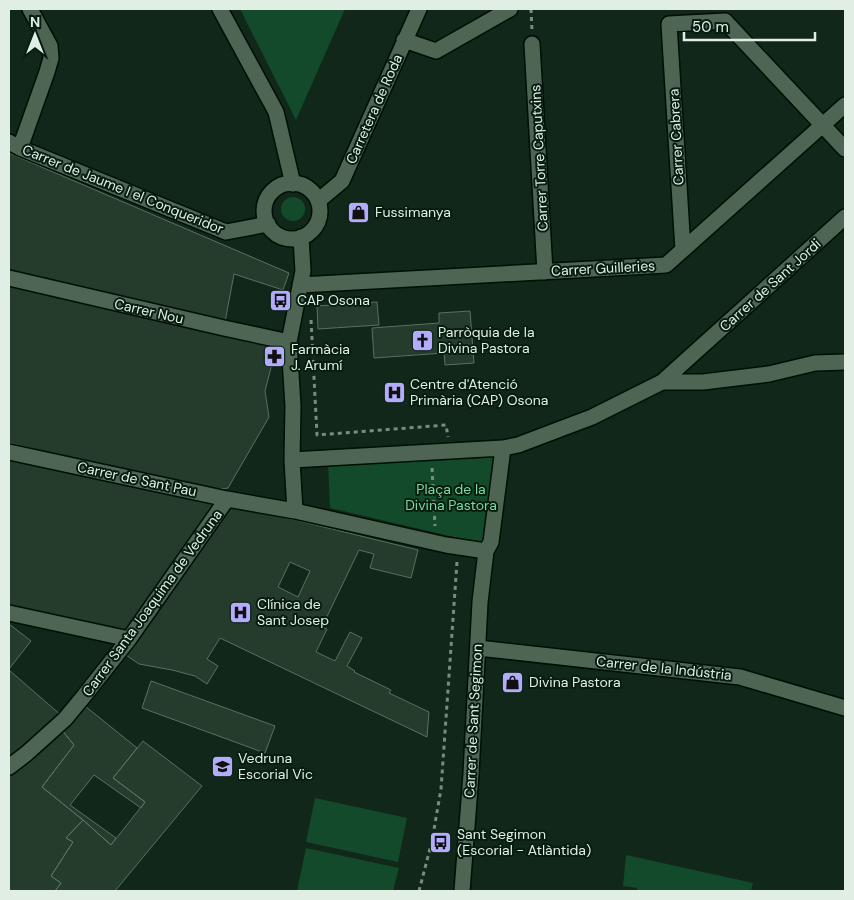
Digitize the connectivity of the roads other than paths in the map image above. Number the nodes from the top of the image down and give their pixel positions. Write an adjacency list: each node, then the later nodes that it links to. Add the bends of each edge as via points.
1 (30, 9): 9 (street, via 50,46 51,58)
2 (220, 9): 11 (street, via 276,112)
3 (419, 9): 5 (street, Carretera de Roda)
4 (510, 9): 5 (street, via 436,51)
5 (404, 40): 12 (street, Carretera de Roda, via 342,181)
6 (532, 44): 17 (street, Carrer Torre Caputxins)
7 (845, 105): 8 (street, Carrer Guilleries)
8 (823, 125): 10 (street); 16 (street, Carrer Guilleries); 16 (street, Carrer Cabrera, via 725,21 670,24)
9 (14, 145): 14 (street, Carrer de Jaume I el Conqueridor, via 226,232)
10 (845, 149)
11 (293, 184): 12 (street, via 306,187); 14 (street, via 279,187 266,201)
12 (318, 201): 15 (street, via 320,214 317,223)
13 (845, 217): 21 (street, Carrer de Sant Jordi)
14 (268, 224): 15 (street, via 282,237)
15 (301, 237): 19 (street, via 303,271)
16 (683, 250): 17 (street, Carrer Guilleries, via 666,264)
17 (545, 272): 19 (street, Carrer Guilleries)
18 (9, 278): 20 (street, Carrer Nou)
19 (300, 285): 20 (street)
20 (290, 342): 27 (street)
21 (694, 353): 23 (street, Carrer de Sant Jordi); 24 (street, via 695,373)
22 (845, 362): 24 (street, via 815,363 769,374)
23 (662, 382): 24 (street); 25 (street, Carrer de Sant Jordi, via 592,417)
24 (702, 382)
25 (503, 448): 27 (street); 30 (street, via 491,542)
26 (9, 452): 28 (street, Carrer de Sant Pau)
27 (292, 460): 29 (street)
28 (227, 499): 29 (street, Carrer de Sant Pau); 32 (street, Carrer Santa Joaquima de Vedruna)
29 (295, 510): 30 (street, via 446,545)
30 (486, 551): 33 (street, Carrer de Sant Segimon)
31 (9, 613): 32 (street)
32 (129, 639): 35 (street, Carrer Santa Joaquima de Vedruna, via 65,719)
33 (478, 648): 34 (street, Carrer de la Indústria, via 740,677); 36 (street, Carrer de Sant Segimon)
34 (845, 708)
35 (9, 767)
36 (462, 891)

